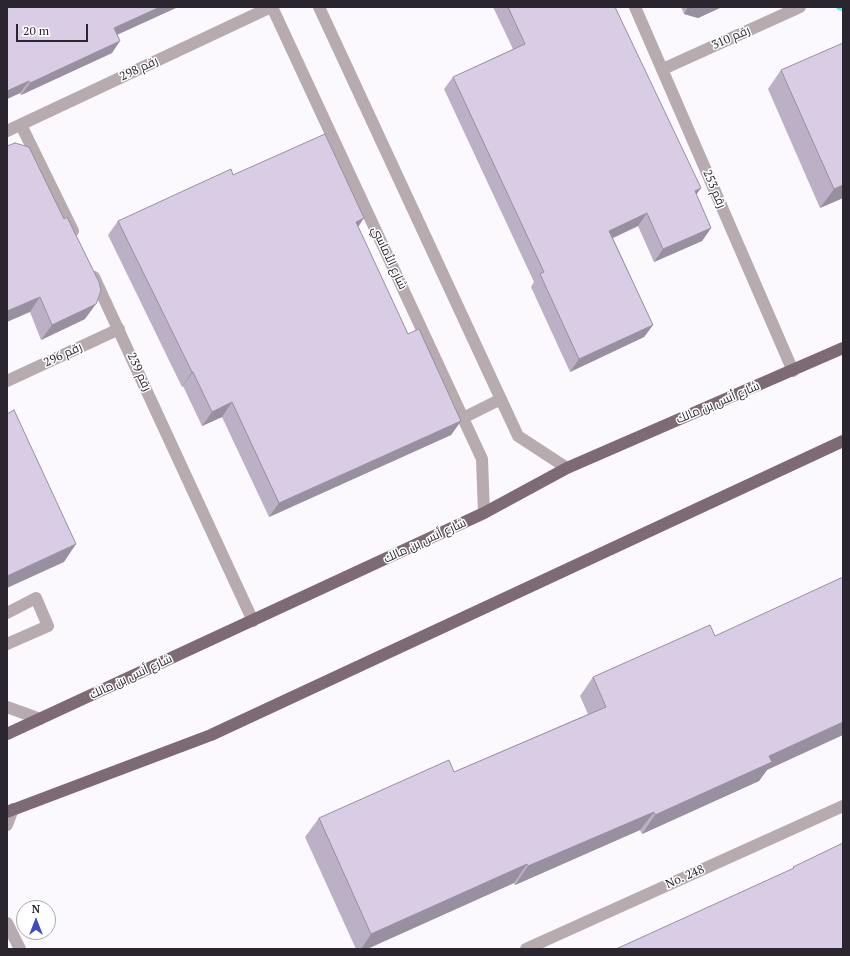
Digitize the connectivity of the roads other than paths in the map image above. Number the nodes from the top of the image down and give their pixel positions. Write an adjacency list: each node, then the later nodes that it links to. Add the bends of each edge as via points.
1 (271, 7): 6 (street, رقم 298); 15 (street, شارع الأماسي)
2 (319, 7): 14 (street)
3 (635, 7): 5 (street, رقم 253)
4 (800, 7): 5 (street, رقم 310)
5 (663, 69): 12 (street, رقم 253)
6 (21, 125): 7 (street, رقم 298); 8 (street)
7 (7, 131)
8 (79, 244)
9 (89, 266): 10 (street, رقم 239)
10 (120, 329): 13 (street, رقم 296); 20 (street, رقم 239)
11 (843, 348): 12 (main road, شارع أنس بن مالك)
12 (793, 371): 17 (main road, شارع أنس بن مالك)
13 (7, 381)
14 (501, 399): 15 (street); 17 (street, via 518,436)
15 (464, 418): 18 (street, شارع الأماسي, via 482,459)
16 (843, 441): 26 (main road, via 212,735)
17 (567, 468): 18 (main road, شارع أنس بن مالك)
18 (484, 513): 20 (main road, شارع أنس بن مالك)
19 (7, 613): 21 (street, via 36,598 48,626)
20 (254, 621): 23 (main road, شارع أنس بن مالك)
21 (7, 644)
22 (7, 707): 23 (street)
23 (40, 719): 24 (main road, شارع أنس بن مالك)
24 (7, 734)
25 (843, 806): 32 (street, No. 248)
26 (10, 811): 27 (street)
27 (7, 825)
28 (7, 923): 31 (street)
29 (7, 938): 30 (street)
30 (16, 949)
31 (20, 949)
32 (526, 949)

